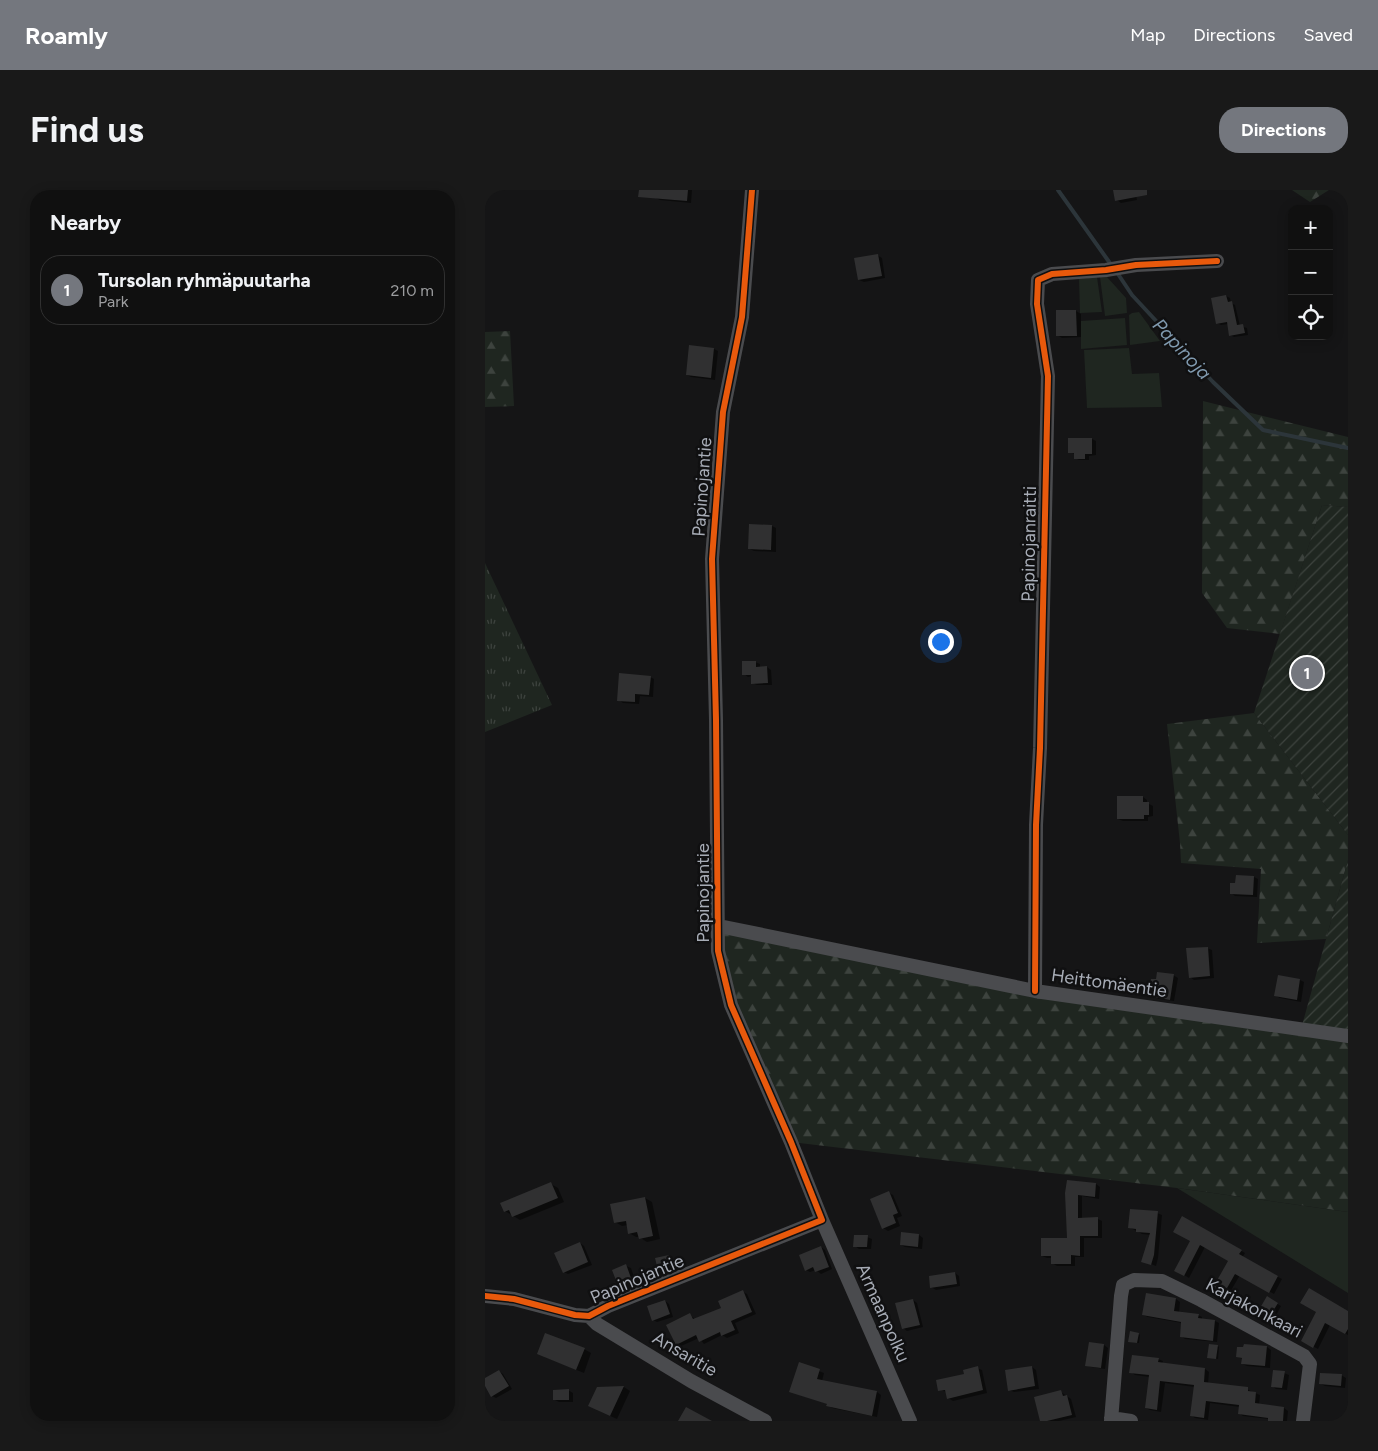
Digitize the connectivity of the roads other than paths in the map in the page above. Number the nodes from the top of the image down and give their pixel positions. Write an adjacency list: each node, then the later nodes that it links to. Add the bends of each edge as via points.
1 (752, 190): 3 (street, Papinojantie, via 742,317 723,412 712,559)
2 (1217, 261): 4 (street, Papinojanraitti, via 1136,265 1052,274 1038,280 1037,304 1048,376 1036,825)
3 (719, 926): 4 (street, Heittomäentie); 6 (street, Papinojantie, via 719,951 731,1005)
4 (1035, 991): 5 (street, Heittomäentie)
5 (1348, 1036)
6 (821, 1220): 8 (street, Papinojantie); 11 (street, Armaanpolku)
7 (485, 1296): 8 (street, Papinojantie, via 514,1298)
8 (589, 1316): 10 (street, Ansaritie, via 691,1381)
9 (1111, 1420): 12 (street); 13 (street, Karjakonkaari, via 1123,1285 1134,1280 1161,1281 1304,1356 1310,1364)
10 (765, 1421)
11 (910, 1421)
12 (1131, 1421)
13 (1303, 1421)

